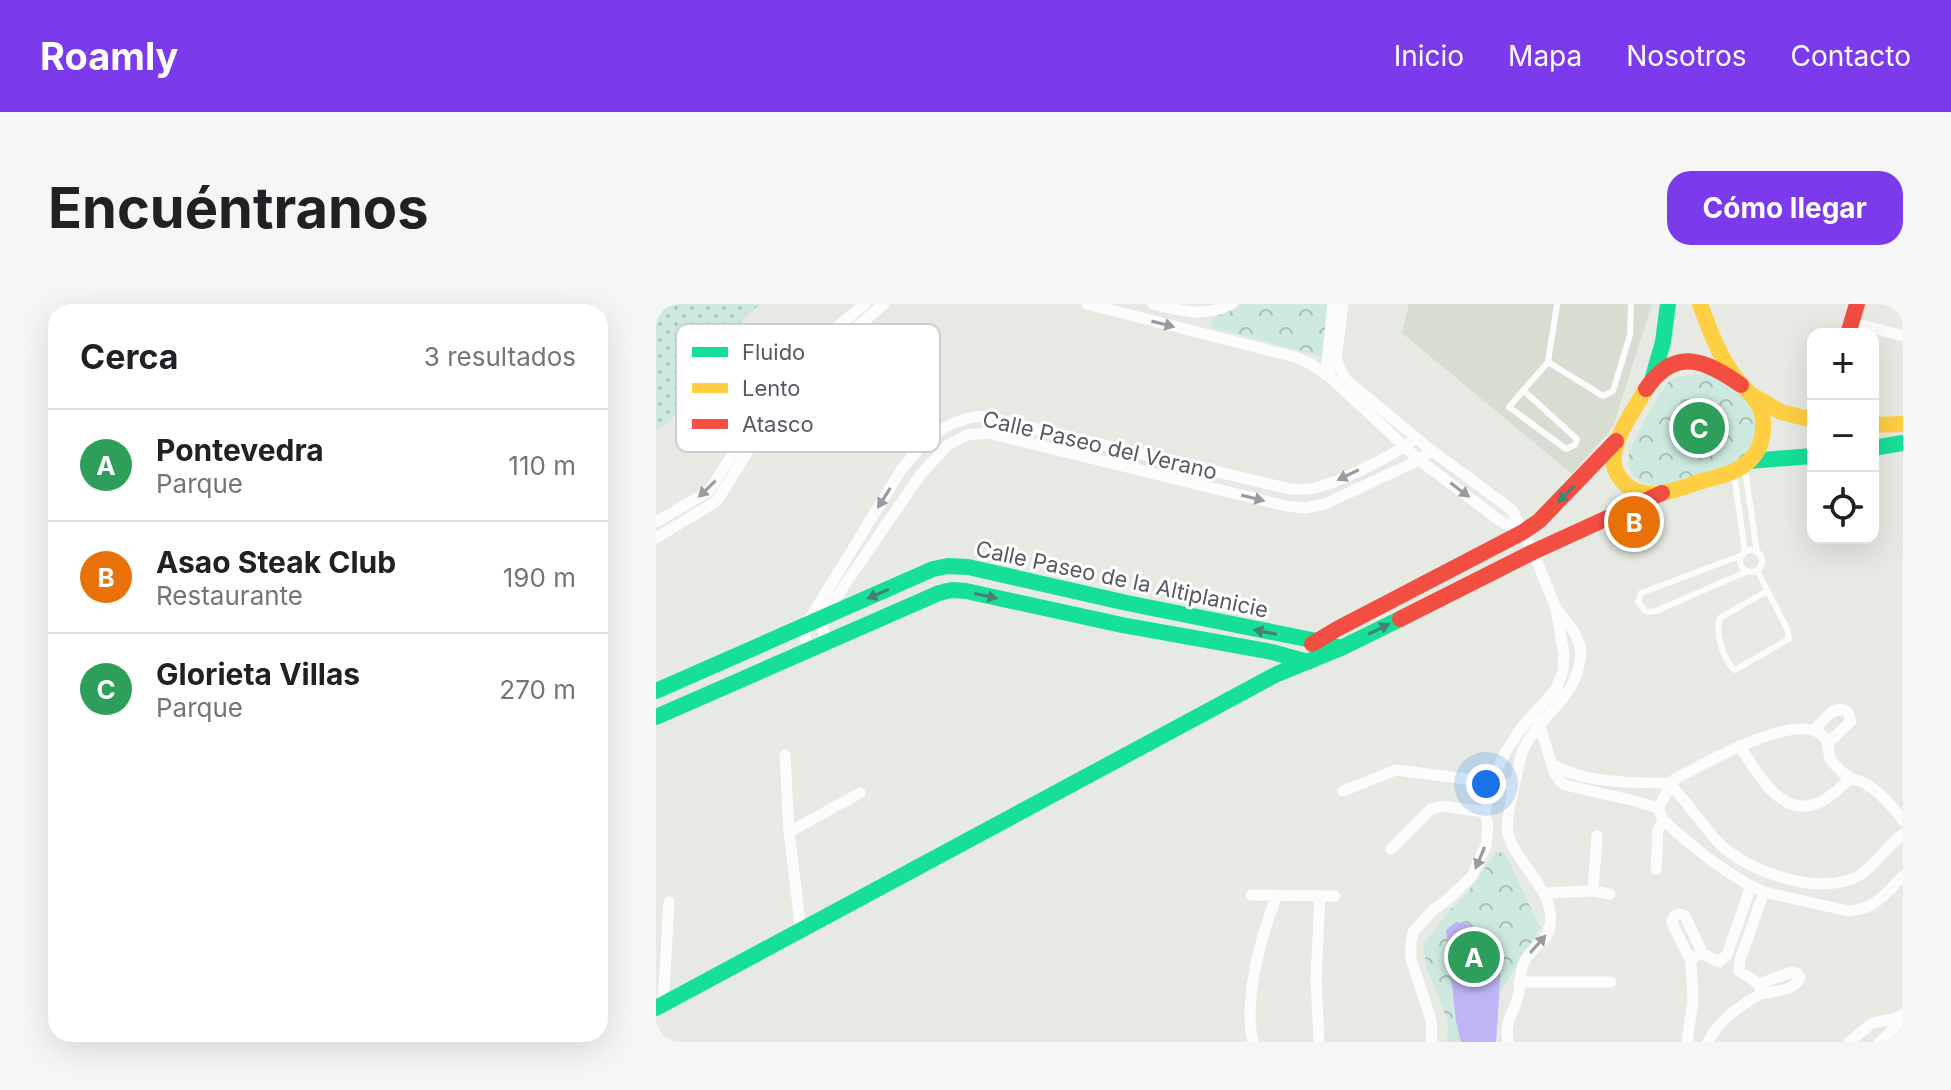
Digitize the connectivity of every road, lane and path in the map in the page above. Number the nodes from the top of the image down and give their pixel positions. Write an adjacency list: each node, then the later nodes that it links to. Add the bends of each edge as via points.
1 (865, 304): 15 (street, one-way to 15)
2 (884, 304): 16 (street)
3 (1087, 304): 14 (street)
4 (1153, 304): 5 (street, via 1194,313)
5 (1232, 304)
6 (1333, 304): 22 (street, via 1327,362)
7 (1343, 304): 32 (street, via 1336,360 1345,379)
8 (1557, 304): 21 (lane)
9 (1631, 304): 21 (lane, via 1630,335 1613,391 1603,396)
10 (1668, 304): 23 (main road)
11 (1700, 304): 24 (main road, via 1713,340)
12 (1857, 304): 17 (main road)
13 (1868, 304): 18 (main road)
14 (1124, 309): 22 (street, one-way to 22, via 1295,357)
15 (840, 324)
16 (860, 324)
17 (1857, 328)
18 (1858, 328)
19 (1879, 333): 20 (street)
20 (1903, 336)
21 (1548, 362): 25 (lane)
22 (1331, 378): 34 (street)
23 (1652, 381): 24 (main road, via 1677,360 1693,360); 31 (main road)
24 (1741, 385): 26 (main road)
25 (1523, 390): 25 (lane, via 1509,407 1566,449 1575,445 1577,439)
26 (1755, 397): 27 (main road, via 1781,412); 45 (main road, via 1763,435)
27 (1807, 416)
28 (1903, 424): 29 (main road)
29 (1879, 425)
30 (940, 430): 36 (street, Calle Paseo del Verano, via 981,416)
31 (1620, 437): 49 (main road, via 1613,453 1619,477 1641,493); 51 (main road, one-way to 51)
32 (1416, 438): 34 (street, Calle Paseo del Verano); 37 (street)
33 (1903, 443): 35 (main road)
34 (1404, 447): 42 (street); 46 (street, Calle Paseo del Verano, one-way to 46, via 1311,489)
35 (1879, 447)
36 (1118, 448): 44 (street); 46 (street, Calle Paseo del Verano)
37 (1431, 450): 42 (street, Calle Paseo del Verano); 51 (street, via 1512,510)
38 (734, 452): 50 (street, one-way to 50, via 709,491)
39 (748, 452): 52 (street, via 717,501)
40 (916, 452): 43 (street, Calle Paseo del Verano)
41 (1807, 457): 45 (main road)
42 (1419, 460): 48 (street, Calle Paseo del Verano, one-way to 42, via 1305,508 1325,504); 51 (street, one-way to 51)
43 (906, 464): 47 (street); 61 (street, Calle Paseo del Verano, one-way to 61)
44 (1115, 464): 47 (street, Calle Paseo del Verano, via 988,433 967,435 948,445); 48 (street, Calle Paseo del Verano)
45 (1742, 466): 49 (main road); 54 (lane); 55 (lane)
46 (1218, 472): 48 (street)
47 (921, 474): 60 (street, Calle Paseo del Verano)
48 (1215, 488)
49 (1662, 493): 53 (main road)
50 (656, 522)
51 (1523, 532): 53 (street); 63 (main road)
52 (656, 538)
53 (1533, 552): 59 (street); 65 (main road, one-way to 53)
54 (1757, 552): 55 (lane); 56 (lane, via 1761,563)
55 (1743, 554): 56 (lane, via 1740,563); 56 (lane, via 1641,593 1638,602 1646,612 1656,611)
56 (1752, 571): 57 (lane)
57 (1767, 591): 57 (lane, via 1789,639 1735,670 1727,664 1717,627 1720,618)
58 (1127, 603): 60 (main road, Calle Paseo de la Altiplanicie, one-way to 60, via 948,566); 62 (main road); 63 (main road, Calle Paseo de la Altiplanicie, one-way to 58)
59 (1556, 608): 70 (street, via 1563,671); 70 (street, via 1575,632 1580,661 1570,690)
60 (822, 618): 61 (main road, Calle Paseo de la Altiplanicie); 64 (street)
61 (806, 625): 66 (street); 68 (main road, Calle Paseo de la Altiplanicie)
62 (1122, 625): 64 (main road, Calle Paseo de la Altiplanicie, one-way to 62, via 952,590); 67 (main road, Calle Paseo de la Altiplanicie)
63 (1317, 641): 65 (main road, Calle Paseo de la Altiplanicie); 67 (main road)
64 (827, 642): 66 (main road, Calle Paseo de la Altiplanicie)
65 (1341, 648): 67 (main road)
66 (809, 650): 69 (main road, Calle Paseo de la Altiplanicie)
67 (1301, 660): 104 (main road)
68 (656, 691)
69 (656, 717)
70 (1537, 719): 75 (street); 77 (street, via 1506,751); 79 (street)
71 (1814, 731): 72 (street); 72 (street, via 1833,710 1847,711 1851,721); 73 (street, via 1786,731)
72 (1828, 743): 76 (street, via 1835,766)
73 (1740, 746): 76 (street, via 1762,782 1787,802 1803,807 1831,796); 78 (street)
74 (785, 755): 88 (street)
75 (1552, 764): 78 (street, via 1588,777); 82 (street, via 1565,785)
76 (1850, 779): 85 (street, via 1866,783)
77 (1491, 783): 79 (street); 80 (street, via 1396,770); 83 (street)
78 (1668, 783): 82 (street); 89 (street, via 1721,845 1771,875 1799,882 1860,876)
79 (1514, 785): 87 (street)
80 (1343, 791)
81 (860, 793): 88 (street)
82 (1658, 808): 84 (street)
83 (1485, 812): 86 (street); 91 (street, via 1436,807)
84 (1663, 820): 92 (street); 94 (street)
85 (1903, 821)
86 (1488, 826): 87 (street); 114 (street, one-way to 114, via 1472,876 1413,932 1411,959 1431,1020)
87 (1507, 831): 97 (street)
88 (789, 832): 104 (street)
89 (1903, 834)
90 (1597, 836): 95 (street)
91 (1391, 849)
92 (1656, 869)
93 (1903, 876): 96 (street, via 1874,905 1861,910)
94 (1751, 886): 96 (street); 105 (street, via 1727,955 1719,962)
95 (1593, 891): 97 (street); 98 (street)
96 (1764, 892): 117 (street, via 1739,971 1760,989 1719,1025)
97 (1544, 893): 107 (street, one-way to 97, via 1525,961 1550,925)
98 (1610, 894)
99 (1251, 895): 100 (street)
100 (1277, 896): 101 (street); 112 (street, via 1257,957)
101 (1320, 896): 102 (street); 113 (street)
102 (1335, 896)
103 (669, 902): 109 (street)
104 (801, 931): 109 (main road)
105 (1703, 954): 106 (street); 106 (street, via 1685,916 1676,914 1672,923)
106 (1691, 961): 116 (street)
107 (1519, 982): 108 (street); 115 (street, via 1506,1028)
108 (1611, 982)
109 (660, 1006)
110 (1903, 1014): 118 (street, via 1872,1023)
111 (1903, 1021): 119 (street)
112 (1253, 1042)
113 (1319, 1042)
114 (1431, 1042)
115 (1508, 1042)
116 (1687, 1042)
117 (1708, 1042)
118 (1849, 1042)
119 (1880, 1042)

